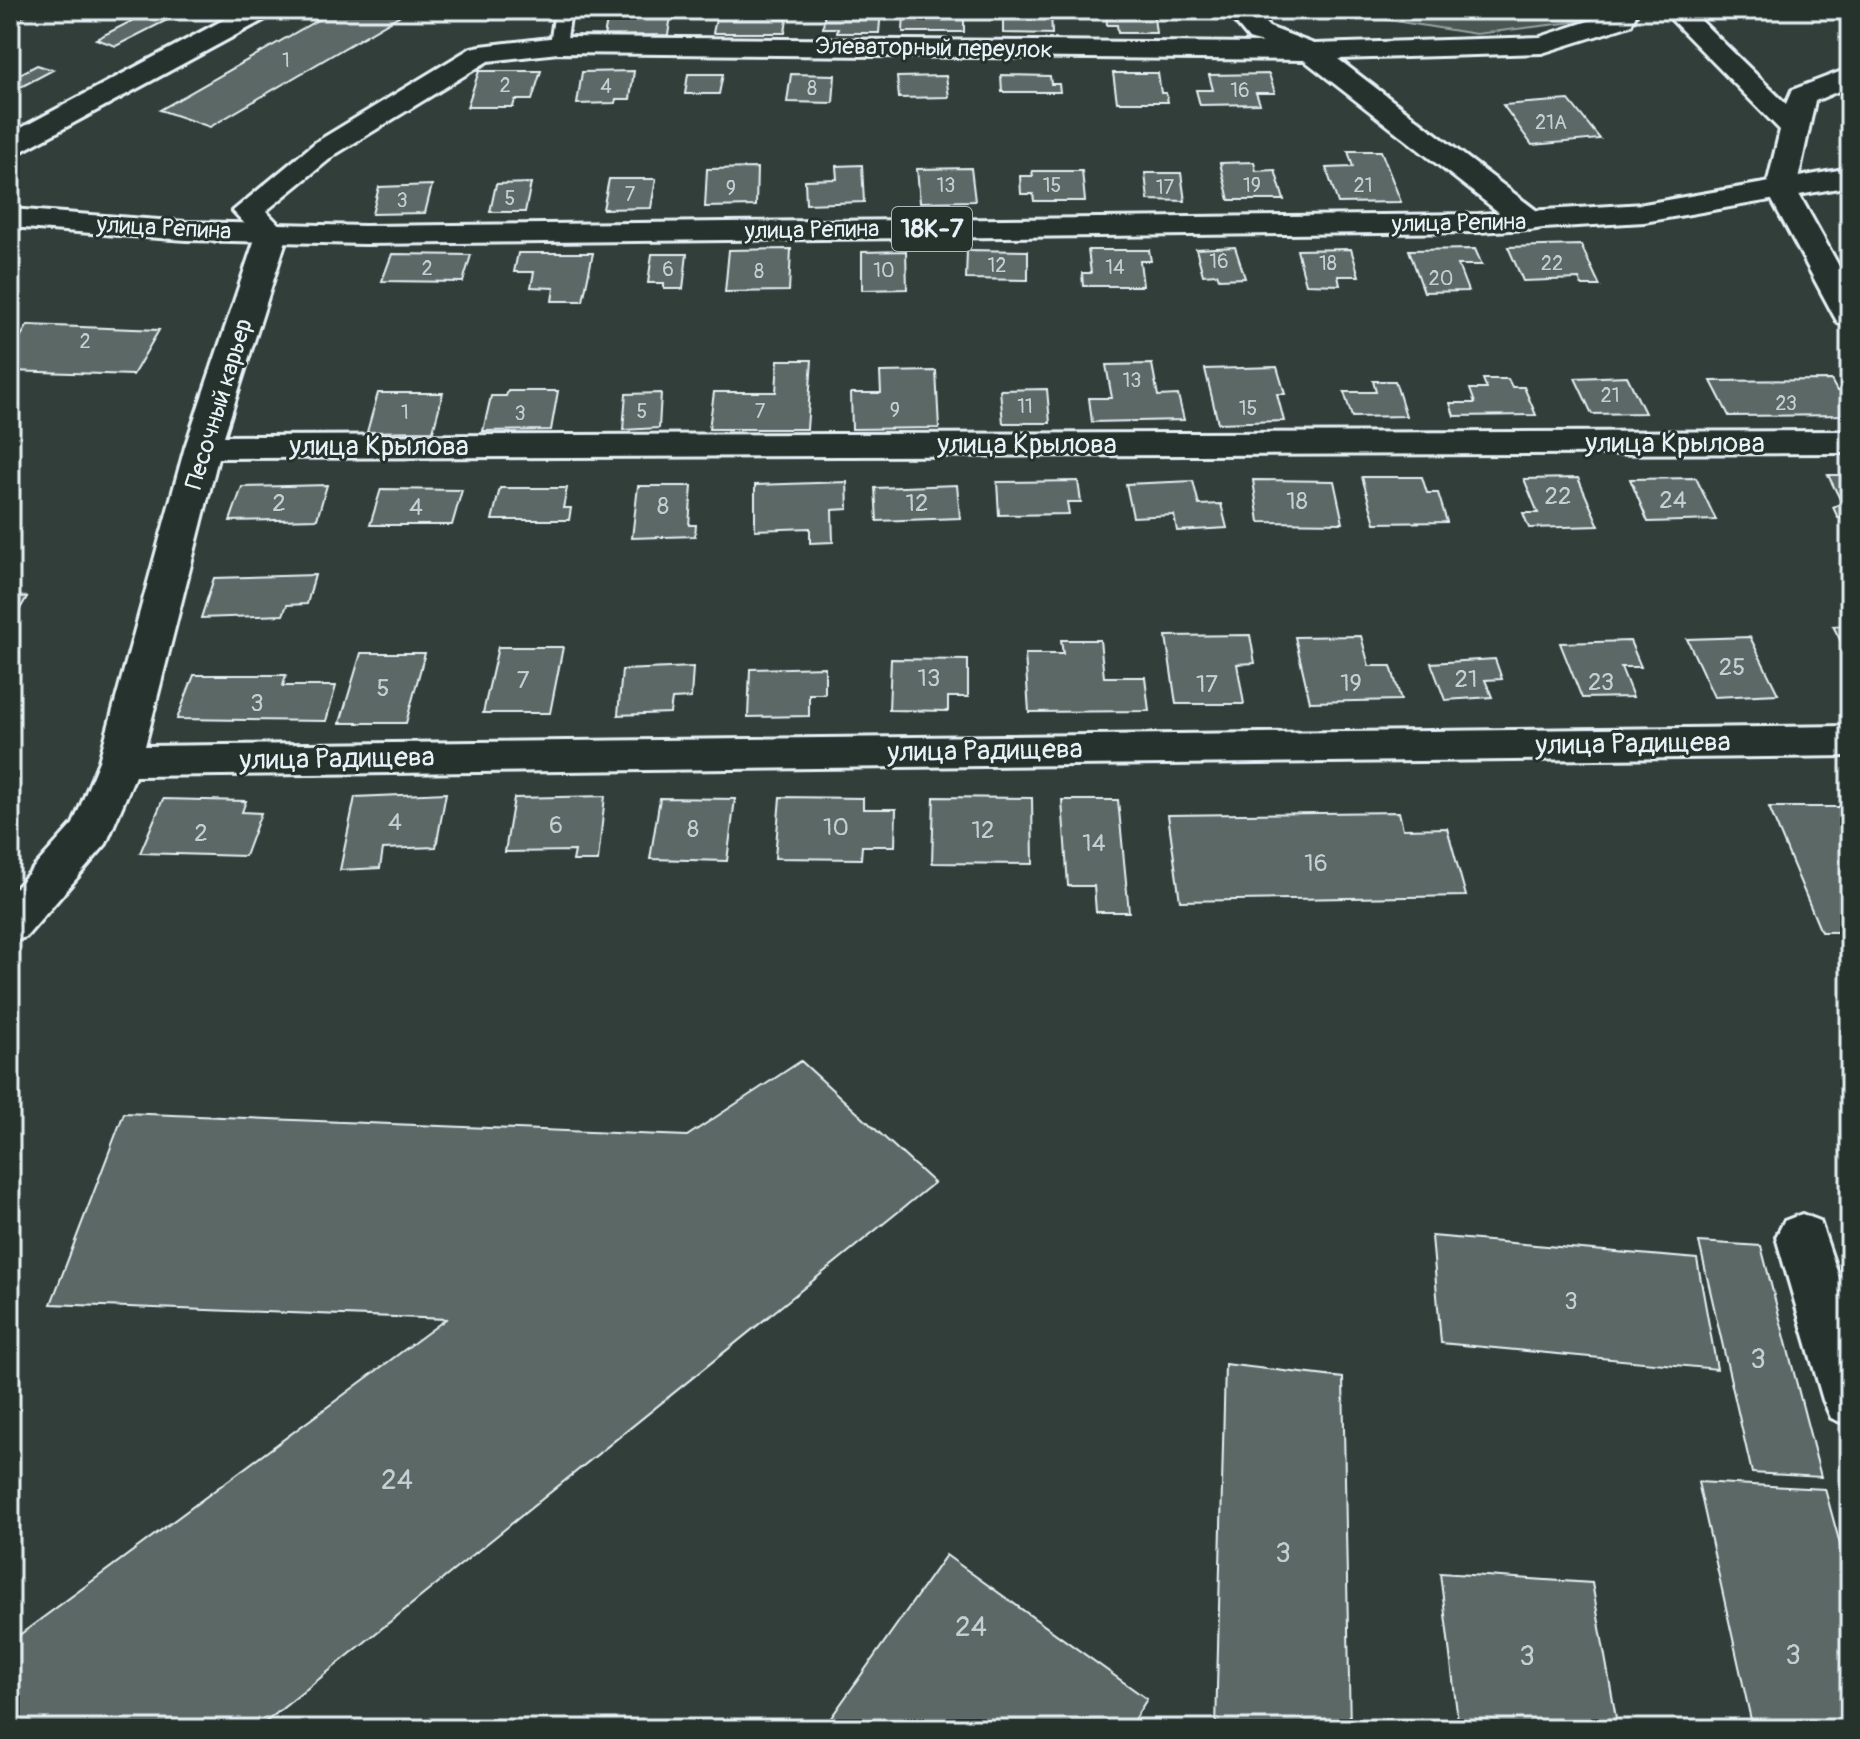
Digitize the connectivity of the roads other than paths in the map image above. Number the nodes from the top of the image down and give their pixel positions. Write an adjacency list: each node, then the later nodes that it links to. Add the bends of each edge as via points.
1 (262, 10): 10 (street)
2 (563, 10): 6 (lane)
3 (1238, 10): 7 (street, via 1259,33)
4 (1625, 10): 7 (street, Элеваторный переулок, via 1622,19 1542,45)
5 (1675, 10): 9 (street)
6 (558, 45): 7 (street, Элеваторный переулок); 15 (street, via 481,54 326,148 248,211)
7 (1311, 52): 14 (street)
8 (1850, 76): 9 (street, via 1802,96)
9 (1794, 128): 12 (street)
10 (10, 146)
11 (1850, 177): 12 (street, улица Репина / 18К-7)
12 (1781, 189): 14 (street, улица Репина / 18К-7, via 1644,213); 16 (street)
13 (10, 218): 15 (street, улица Репина / 18К-7)
14 (1530, 221): 15 (street, улица Репина / 18К-7)
15 (272, 234): 18 (street, Песочный карьер)
16 (1850, 316)
17 (1850, 442): 18 (street, улица Крылова)
18 (203, 447): 20 (street, Песочный карьер)
19 (1850, 741): 20 (street, улица Радищева)
20 (120, 761): 21 (street, Песочный карьер, via 91,832)
21 (10, 924)
22 (1802, 1237): 23 (street)
23 (1850, 1400)

